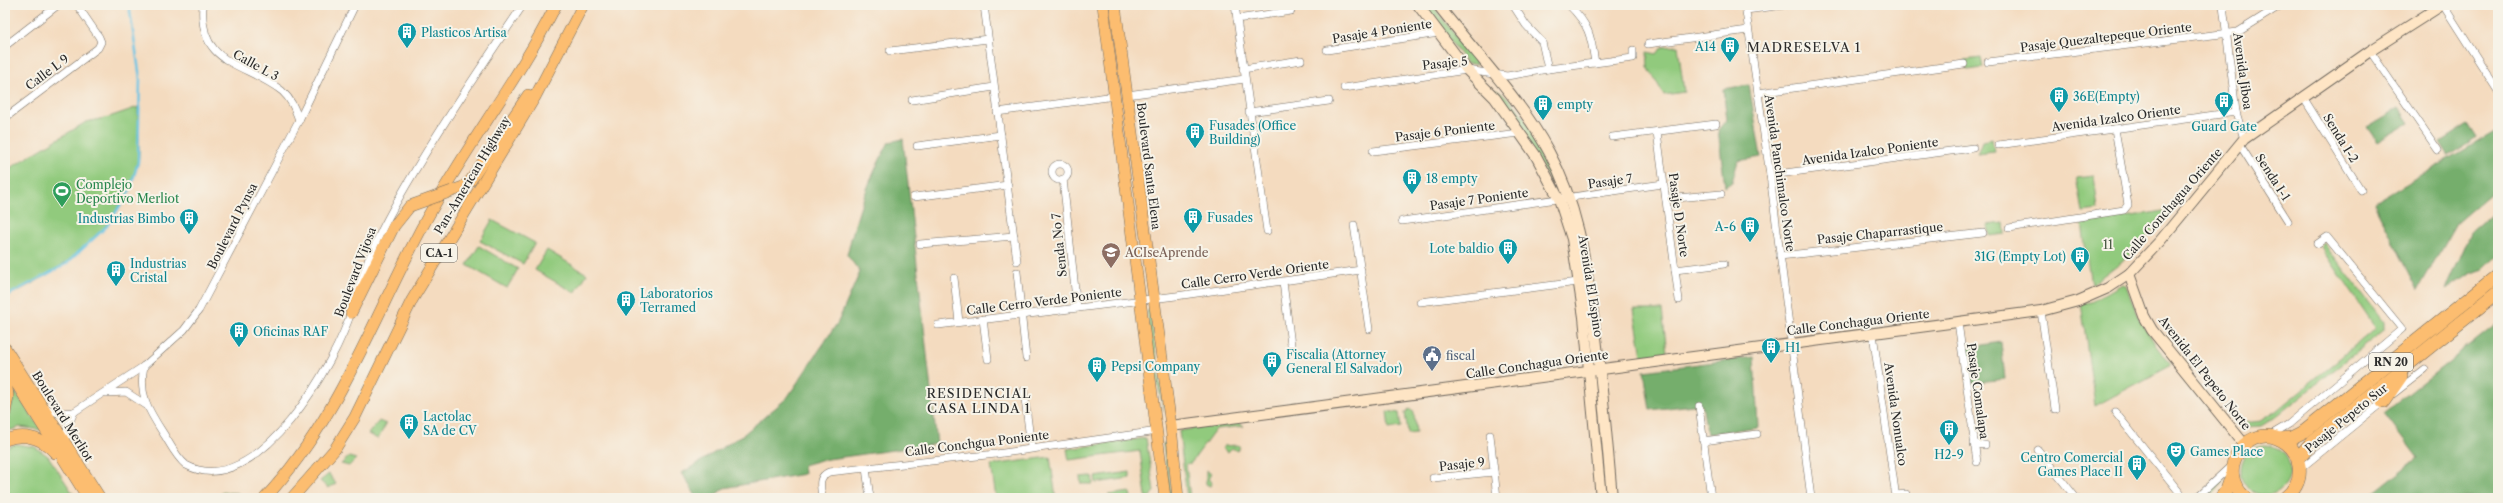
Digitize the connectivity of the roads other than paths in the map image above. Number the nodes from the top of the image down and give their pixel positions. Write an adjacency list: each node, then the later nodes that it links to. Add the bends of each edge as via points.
1 (58, 5): 28 (street)
2 (77, 5): 55 (street, Calle L 9, via 101,42 98,48)
3 (203, 5): 56 (street, Calle L 3, via 202,21 208,42 222,58 281,91 290,100)
4 (355, 5): 56 (street, Boulevard Pynsa)
5 (522, 5): 106 (street, Boulevard Vijosa, via 446,119 398,200 374,246)
6 (556, 5): 164 (main road, Pan-American Highway / CA-1, via 426,219 354,367 322,425 285,477)
7 (583, 5): 33 (main road, Pan-American Highway / CA-1)
8 (984, 5): 26 (street)
9 (1103, 5): 48 (main road, Boulevard Santa Elena)
10 (1115, 5): 47 (main road, Boulevard Santa Elena)
11 (1235, 5): 22 (street)
12 (1418, 5): 24 (main road, Avenida El Espino)
13 (1438, 5): 41 (main road, Avenida El Espino)
14 (1513, 5): 39 (street, via 1526,25 1542,42)
15 (1569, 5): 36 (street, via 1584,20 1590,33)
16 (1784, 5): 20 (street)
17 (2223, 5): 25 (street, Avenida Jiboa)
18 (2281, 5): 25 (street, Pasaje Quezaltepeque Oriente, via 2238,32)
19 (2442, 5): 32 (main road, Calle Conchagua Oriente); 45 (street)
20 (1745, 8): 23 (street, Avenida Panchimalco Norte)
21 (1291, 11): 22 (street)
22 (1237, 20): 38 (street)
23 (1748, 30): 27 (street); 46 (street, Avenida Panchimalco Norte)
24 (1439, 33): 29 (street, Pasaje 4 Poniente); 40 (main road, Avenida El Espino)
25 (2227, 33): 35 (street, Pasaje Quezaltepeque Oriente); 54 (street, Avenida Jiboa)
26 (988, 39): 31 (street); 43 (street)
27 (1648, 44)
28 (5, 46)
29 (1327, 50)
30 (1633, 50): 36 (street, Pasaje 5, via 1633,58)
31 (890, 51)
32 (2370, 51): 49 (main road, Calle Conchagua Oriente); 67 (street)
33 (556, 60): 106 (main road, bridge, via 525,98 471,180 464,187 410,206 401,215); 159 (main road, Pan-American Highway / CA-1, via 412,300 355,417 335,449)
34 (1301, 60): 38 (street)
35 (1988, 62)
36 (1595, 63): 39 (street, Pasaje 5)
37 (1964, 64): 46 (street)
38 (1243, 69): 42 (street)
39 (1548, 69): 41 (street, Pasaje 5, via 1507,76)
40 (1467, 70): 41 (street, Pasaje 5); 44 (street, Pasaje 5); 60 (main road, Avenida El Espino, via 1495,98)
41 (1494, 75): 76 (main road, Avenida El Espino, via 1522,108 1549,152)
42 (1245, 79): 47 (street); 53 (street)
43 (994, 87): 50 (street); 52 (street)
44 (1344, 88)
45 (2498, 91)
46 (1758, 93): 69 (street, Avenida Panchimalco Norte)
47 (1127, 95): 100 (main road, Boulevard Santa Elena)
48 (1115, 96): 52 (street); 101 (main road, Boulevard Santa Elena)
49 (2303, 96): 63 (main road, Calle Conchagua Oriente); 73 (street, Senda I-2)
50 (912, 100)
51 (1329, 101): 53 (street)
52 (997, 112): 61 (street)
53 (1249, 112): 83 (street)
54 (2236, 112): 58 (street, Avenida Izalco Oriente); 63 (street, Avenida Jiboa)
55 (5, 118)
56 (299, 120): 121 (street, Boulevard Pynsa, via 199,310 184,330)
57 (1716, 124): 59 (street)
58 (2115, 129): 64 (street, Avenida Izalco Oriente); 82 (street, via 2128,205 2124,210)
59 (1657, 132): 62 (street); 71 (street, Pasaje D Norte)
60 (1520, 133): 68 (street, Pasaje 6 Poniente); 77 (main road, Avenida El Espino, via 1536,156)
61 (1001, 135): 65 (street); 72 (street)
62 (1612, 137)
63 (2242, 142): 80 (street, Senda I-1); 94 (main road, Calle Conchagua Oriente)
64 (1998, 144)
65 (917, 146)
66 (1973, 148): 69 (street, Avenida Izalco Poniente)
67 (2438, 150)
68 (1373, 151)
69 (1770, 175): 88 (street, Avenida Panchimalco Norte)
70 (1063, 180): 104 (street, Senda No 7)
71 (1663, 184): 76 (street, Pasaje 7); 78 (street, Pasaje D Norte)
72 (1008, 185): 75 (street); 85 (street)
73 (2360, 190)
74 (1721, 194): 78 (street)
75 (914, 197)
76 (1571, 198): 77 (street, Pasaje 7); 122 (main road, Avenida El Espino, via 1585,253)
77 (1559, 199): 79 (street, Pasaje 7 Poniente); 98 (main road, Avenida El Espino, via 1572,239)
78 (1666, 199): 92 (street, Pasaje D Norte)
79 (1402, 221)
80 (2288, 221)
81 (1354, 225): 91 (street)
82 (2009, 228)
83 (1267, 231)
84 (1983, 233): 88 (street, Pasaje Chaparrastique)
85 (1014, 236): 86 (street); 89 (street)
86 (920, 244)
87 (2318, 244): 141 (street, via 2327,237 2402,329)
88 (1780, 256): 114 (street, Avenida Panchimalco Norte)
89 (1017, 261)
90 (1724, 264): 92 (street)
91 (1361, 270): 97 (street, Calle Cerro Verde Oriente); 112 (street)
92 (1675, 270): 102 (street, Pasaje D Norte)
93 (1017, 272): 107 (street)
94 (2129, 274): 105 (main road, Calle Conchagua Oriente, via 2108,288); 146 (main road, Avenida El Pepeto Norte, via 2144,316 2152,330)
95 (2498, 275): 141 (highway, RN 20, via 2305,431 2292,438)
96 (954, 278): 109 (street)
97 (1283, 282): 100 (street, Calle Cerro Verde Oriente); 115 (street)
98 (1578, 282): 103 (street); 124 (main road, Avenida El Espino)
99 (2498, 292): 119 (highway, RN 20)
100 (1152, 299): 101 (street, Calle Cerro Verde Poniente); 137 (main road, Boulevard Santa Elena)
101 (1140, 300): 104 (street, Calle Cerro Verde Poniente); 126 (main road, Boulevard Santa Elena)
102 (1679, 300)
103 (1420, 302)
104 (1077, 308): 107 (street, Calle Cerro Verde Poniente)
105 (2041, 311): 110 (main road, Calle Conchagua Oriente); 133 (street)
106 (351, 313): 130 (street, Boulevard Vijosa, via 312,393 270,447 236,471 210,474 187,465 178,457)
107 (1020, 315): 108 (street, Calle Cerro Verde Poniente); 117 (street)
108 (983, 319): 109 (street, Calle Cerro Verde Poniente); 118 (street)
109 (959, 322): 111 (street, Calle Cerro Verde Poniente)
110 (1958, 322): 113 (main road, Calle Conchagua Oriente); 145 (street, Pasaje Comalapa)
111 (938, 325)
112 (1369, 329)
113 (1873, 334): 114 (main road, Calle Conchagua Oriente); 160 (street, Avenida Nonualco)
114 (1791, 344): 122 (main road, Calle Conchagua Oriente); 173 (street, Avenida Panchimalco Norte)
115 (1291, 346)
116 (5, 348): 132 (main road, Boulevard Merliot)
117 (1026, 358)
118 (988, 359)
119 (2411, 362): 129 (highway); 151 (highway, RN 20, via 2313,441)
120 (5, 365): 152 (main road, Boulevard Merliot)
121 (144, 366): 128 (street, Boulevard Pynsa); 130 (street, Boulevard Vijosa, via 142,377)
122 (1600, 369): 124 (main road, Calle Conchagua Oriente); 171 (main road, Avenida El Espino)
123 (2425, 369): 129 (street, Pasaje Pepeto Sur)
124 (1590, 371): 137 (main road, Calle Conchagua Oriente); 170 (main road, Avenida El Espino)
125 (5, 372): 136 (main road, via 8,396)
126 (1150, 372): 137 (main road, via 1157,384 1162,418); 138 (main road, Boulevard Santa Elena)
127 (1024, 391): 148 (street)
128 (104, 393): 130 (street, Boulevard Vijosa, via 126,392); 134 (street, Boulevard Pynsa)
129 (2383, 402): 151 (street, Pasaje Pepeto Sur)
130 (146, 405)
131 (1699, 406): 143 (street)
132 (42, 407): 134 (street, via 58,413); 144 (main road, Boulevard Merliot)
133 (2055, 409)
134 (74, 412): 144 (street)
135 (2115, 412): 175 (street)
136 (5, 413)
137 (1171, 426): 157 (main road, Boulevard Santa Elena)
138 (1158, 431): 148 (street, Calle Conchgua Poniente); 157 (main road, via 1163,431 1167,436 1170,466); 167 (main road, Boulevard Santa Elena)
139 (1757, 434): 143 (street)
140 (1490, 435): 155 (street)
141 (2274, 438): 146 (highway, RN 20, via 2258,437); 151 (highway, via 2289,445)
142 (5, 440): 152 (main road, via 22,436 42,440)
143 (1704, 441): 172 (street)
144 (65, 444): 162 (main road, Boulevard Merliot); 163 (main road, via 76,452)
145 (1974, 444): 147 (street); 150 (street, Pasaje Comalapa)
146 (2244, 444): 154 (highway, via 2235,455)
147 (1985, 445)
148 (1031, 447): 153 (street, Calle Conchgua Poniente)
149 (2038, 450): 174 (street)
150 (1977, 462)
151 (2299, 464): 179 (highway, RN 20, via 2296,486)
152 (68, 468): 161 (main road, Boulevard Merliot)
153 (866, 468): 165 (street, Calle Conchgua Poniente, via 823,474 820,480); 166 (street)
154 (2232, 470): 176 (street); 177 (highway, via 2227,490); 178 (highway, via 2237,488)
155 (1494, 472): 156 (street, Pasaje 9); 169 (street)
156 (1433, 478)
157 (1176, 480): 168 (main road, Boulevard Santa Elena)
158 (1906, 494): 160 (street)
159 (295, 496)
160 (1896, 496)
161 (88, 498)
162 (100, 498)
163 (106, 498)
164 (265, 498)
165 (822, 498)
166 (870, 498)
167 (1165, 498)
168 (1178, 498)
169 (1497, 498)
170 (1601, 498)
171 (1612, 498)
172 (1710, 498)
173 (1811, 498)
174 (2076, 498)
175 (2184, 498)
176 (2196, 498)
177 (2221, 498)
178 (2246, 498)
179 (2285, 498)

